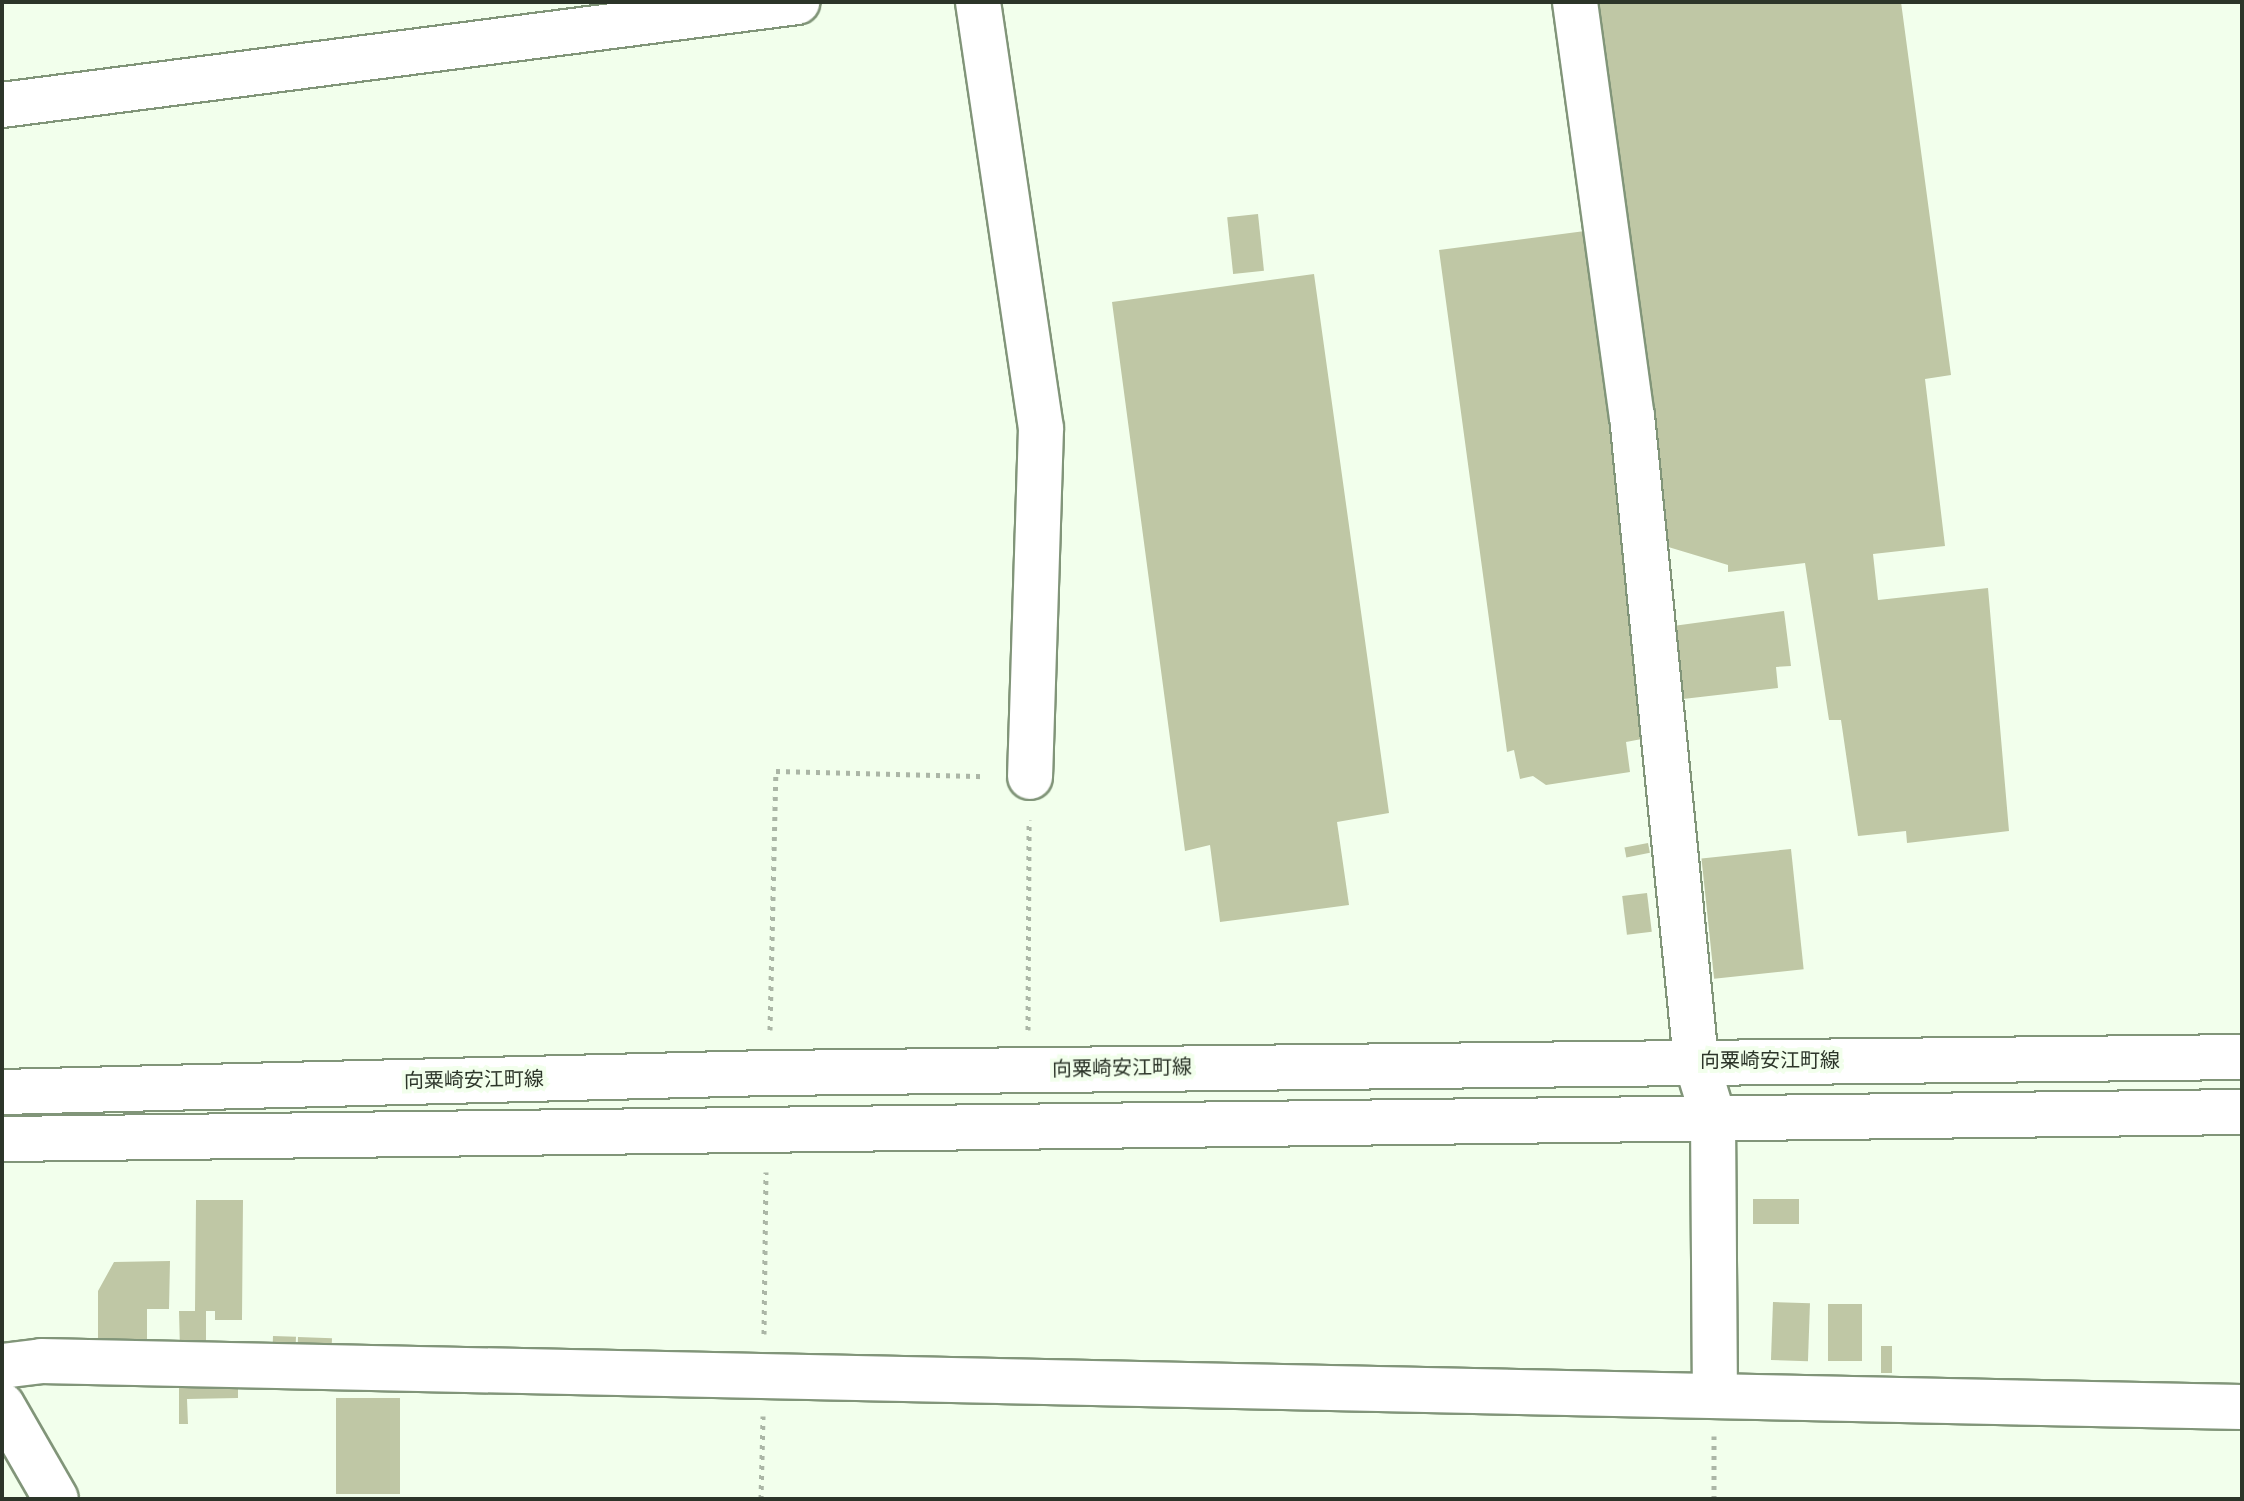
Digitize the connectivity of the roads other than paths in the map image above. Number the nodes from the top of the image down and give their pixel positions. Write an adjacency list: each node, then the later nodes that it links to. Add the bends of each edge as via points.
1 (797, 2): 4 (main road)
2 (978, 2): 5 (main road, via 1041,428)
3 (1575, 2): 7 (main road, via 1632,416)
4 (2, 105)
5 (1030, 777)
6 (2242, 1057): 7 (main road, 向粟崎安江町線)
7 (1696, 1061): 8 (main road, 向粟崎安江町線, via 769,1073); 10 (main road)
8 (2, 1092)
9 (2242, 1112): 10 (main road)
10 (1713, 1116): 11 (main road, via 766,1134); 13 (main road)
11 (2, 1139)
12 (2, 1366): 13 (main road, via 41,1361)
13 (1715, 1395): 15 (main road)
14 (2, 1405): 16 (main road)
15 (2242, 1407)
16 (56, 1499)

